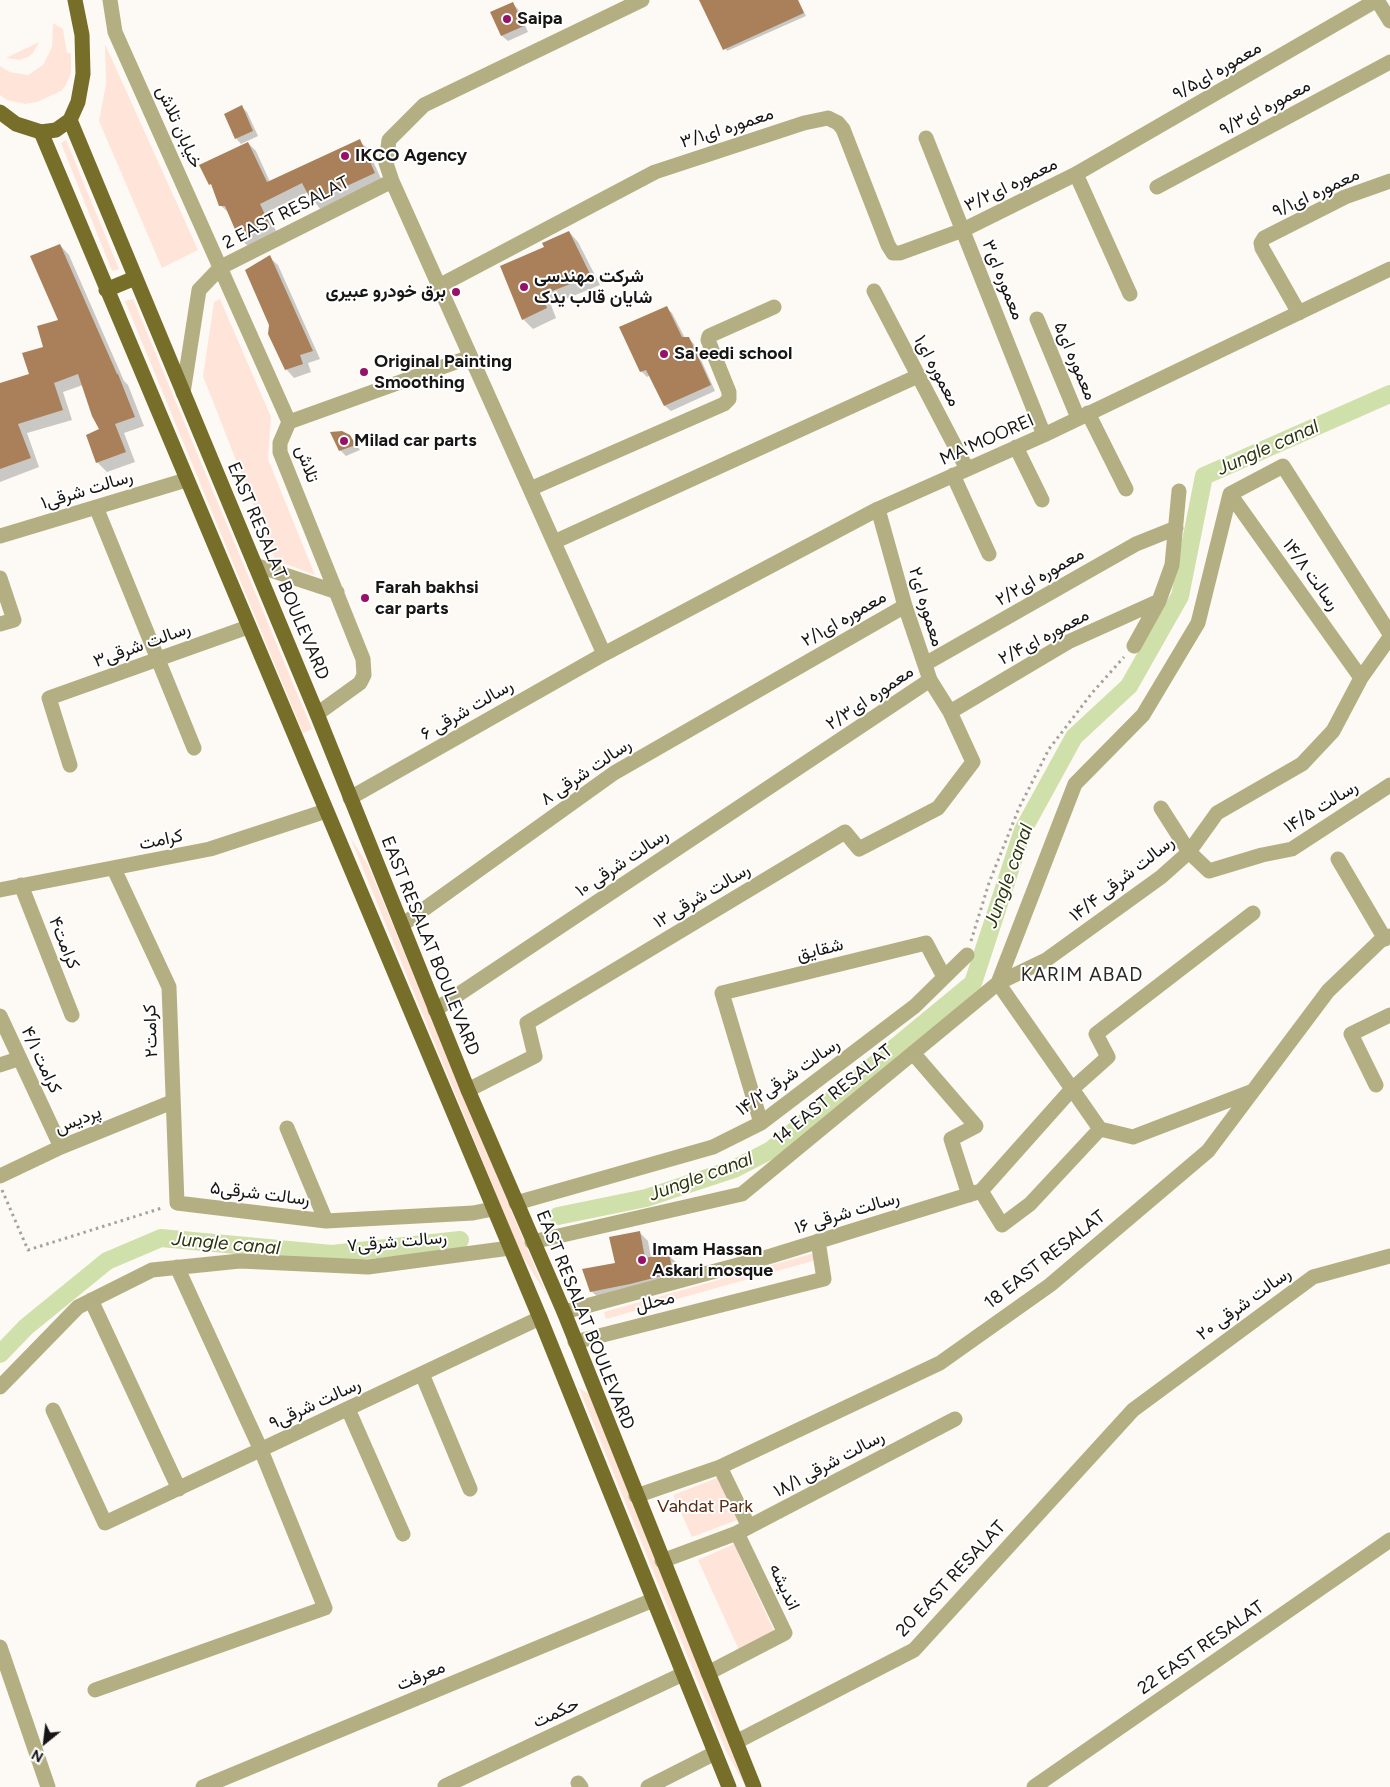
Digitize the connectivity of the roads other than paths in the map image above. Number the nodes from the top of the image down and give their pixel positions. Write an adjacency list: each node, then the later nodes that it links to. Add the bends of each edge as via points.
1 (75, 0): 8 (main road, via 82,35 84,74)
2 (110, 0): 16 (street, خیابان تلاش, via 115,32)
3 (642, 0): 12 (street, via 424,105 389,140 386,163)
4 (1377, 0): 5 (street); 11 (street, معموره ای۹/۵)
5 (1390, 21)
6 (1390, 62): 14 (street, معموره ای۹/۳)
7 (0, 112): 9 (main road, via 16,124)
8 (70, 120): 9 (main road, via 56,130); 18 (main road, EAST RESALAT BOULEVARD)
9 (41, 132): 20 (main road)
10 (926, 138): 15 (street, معموره ای۳)
11 (1076, 174): 15 (street, معموره ای۳/۲); 22 (street)
12 (392, 181): 16 (street, 2 EAST RESALAT); 19 (street)
13 (1390, 181): 24 (street, معموره ای۹/۱, via 1345,197 1264,238 1262,248)
14 (1157, 187)
15 (963, 230): 19 (street, معموره ای۳/۱, via 893,253 843,129 828,118 655,172); 31 (street, معموره ای۳)
16 (221, 267): 28 (street, 2 EAST RESALAT, via 199,290); 30 (street)
17 (1390, 269): 24 (street, MA'MOOREI)
18 (135, 278): 20 (main road); 28 (main road, EAST RESALAT BOULEVARD)
19 (439, 286): 26 (street)
20 (106, 290): 35 (main road)
21 (874, 291): 27 (street, معموره ای۱)
22 (1130, 294)
23 (774, 307): 36 (street, via 709,336 729,392 729,399 724,404)
24 (1299, 312): 29 (street, MA'MOOREI)
25 (1037, 319): 29 (street, معموره ای۵)
26 (470, 356): 30 (street); 36 (street)
27 (918, 376): 33 (street, معموره ای۱); 45 (street)
28 (183, 393): 47 (main road, EAST RESALAT BOULEVARD)
29 (1083, 416): 31 (street, MA'MOOREI); 37 (street, معموره ای۵)
30 (289, 422): 49 (street, تلاش, via 280,443 280,452)
31 (1044, 435): 32 (street, MA'MOOREI)
32 (1016, 447): 33 (street, MA'MOOREI); 40 (street)
33 (967, 469): 34 (street, MA'MOOREI)
34 (953, 475): 42 (street, MA'MOOREI); 46 (street)
35 (186, 480): 41 (street, رسالت شرقی۱); 53 (main road)
36 (530, 489): 45 (street)
37 (1126, 490)
38 (1179, 491): 43 (street)
39 (1230, 494): 54 (street, via 1283,466); 60 (street, رسالت ۱۴/۸); 82 (street, via 1198,623 1143,715 1074,784)
40 (1042, 500)
41 (96, 506): 44 (street, رسالت شرقی۱); 57 (street)
42 (878, 509): 51 (street, معموره ای۲); 56 (street, MA'MOOREI)
43 (1176, 528): 50 (street, via 1172,565); 58 (street, معموره ای۲/۲, via 1136,544)
44 (0, 536)
45 (554, 542): 56 (street)
46 (989, 554)
47 (255, 565): 49 (street); 63 (main road, EAST RESALAT BOULEVARD)
48 (0, 578): 52 (street, via 14,620)
49 (337, 592): 63 (street, تلاش, via 363,659 364,675 354,689)
50 (1159, 601): 55 (street); 62 (street, معموره ای۲/۴, via 1068,642)
51 (905, 606): 58 (street, معموره ای۲); 59 (street, معموره ای۲/۱)
52 (0, 624)
53 (248, 627): 57 (street, رسالت شرقی۳); 71 (main road)
54 (1390, 636): 60 (street, رسالت شرقی ۱۴/۴)
55 (1134, 646)
56 (604, 654): 69 (street, رسالت شرقی ۶)
57 (158, 659): 64 (street); 67 (street, رسالت شرقی۳, via 49,698)
58 (925, 664): 61 (street, معموره ای۲)
59 (802, 665): 78 (street, رسالت شرقی ۸, via 614,773)
60 (1361, 678): 72 (street, رسالت شرقی ۱۴/۴, via 1334,731 1302,764 1216,813)
61 (930, 680): 62 (street, معموره ای۲); 65 (street, معموره ای۲/۳)
62 (950, 712): 66 (street, معموره ای۲)
63 (317, 714): 69 (main road, EAST RESALAT BOULEVARD)
64 (194, 748)
65 (830, 748): 83 (street, رسالت شرقی ۱۰)
66 (972, 762): 91 (street, رسالت شرقی ۱۲, via 938,808 859,849 845,832 527,1023 535,1056)
67 (70, 765)
68 (1390, 785): 72 (street, رسالت ۱۴/۵, via 1292,849 1209,871)
69 (350, 798): 78 (main road, EAST RESALAT BOULEVARD)
70 (1161, 808): 72 (street)
71 (326, 811): 74 (street, کرامت, via 210,849); 94 (main road)
72 (1189, 852): 82 (street, رسالت شرقی ۱۴/۴, via 1162,878 1046,960)
73 (1338, 859): 79 (street)
74 (114, 869): 75 (street, کرامت); 95 (street, کرامت۲, via 169,986)
75 (21, 885): 76 (street, کرامت); 84 (street, کرامت۴)
76 (0, 890)
77 (1253, 913): 92 (street, via 1096,1034 1108,1057)
78 (402, 925): 83 (main road, EAST RESALAT BOULEVARD)
79 (1387, 938): 93 (street, 18 EAST RESALAT, via 1328,991)
80 (967, 955): 81 (street, رسالت شرقی۱۴/۲)
81 (944, 977): 96 (street, رسالت شرقی۱۴/۲, via 915,1006); 96 (street, شقایق, via 926,943 722,993)
82 (998, 983): 87 (street, 14 EAST RESALAT); 92 (street)
83 (435, 1010): 91 (main road, EAST RESALAT BOULEVARD)
84 (72, 1015)
85 (1390, 1015): 90 (street, via 1351,1034)
86 (0, 1016): 88 (street, کرامت ۴/۱)
87 (913, 1053): 101 (street, via 976,1126 951,1139); 107 (street, 14 EAST RESALAT, via 742,1194)
88 (18, 1059): 89 (street); 99 (street, کرامت ۴/۱)
89 (0, 1066)
90 (1376, 1085)
91 (468, 1090): 94 (main road); 103 (main road, EAST RESALAT BOULEVARD)
92 (1071, 1090): 98 (street); 101 (street)
93 (1253, 1090): 98 (street, via 1133,1137); 121 (street, 18 EAST RESALAT, via 1208,1151 1050,1285 940,1363)
94 (447, 1098): 104 (main road)
95 (172, 1102): 99 (street, پردیس); 102 (street, کرامت۲)
96 (762, 1123): 103 (street, رسالت شرقی۱۴/۲, via 713,1147)
97 (287, 1128): 105 (street)
98 (1100, 1129): 101 (street, via 1030,1204 1002,1225)
99 (61, 1147): 100 (street, پردیس)
100 (0, 1176)
101 (975, 1193): 106 (street, رسالت شرقی ۱۶)
102 (177, 1203): 105 (street, رسالت شرقی۵)
103 (516, 1203): 107 (main road, EAST RESALAT BOULEVARD)
104 (493, 1209): 105 (street, رسالت شرقی۵, via 473,1213); 108 (main road)
105 (326, 1220)
106 (818, 1241): 112 (street, رسالت شرقی ۱۶); 114 (street, محلل, via 824,1279)
107 (532, 1242): 112 (main road, EAST RESALAT BOULEVARD)
108 (510, 1248): 110 (street, رسالت شرقی۷, via 368,1267 240,1261); 113 (main road)
109 (1390, 1256): 134 (street, 20 EAST RESALAT, via 1313,1277 1133,1410 914,1650)
110 (177, 1267): 111 (street, رسالت شرقی۷, via 152,1270); 120 (street)
111 (92, 1300): 116 (street, رسالت شرقی۷, via 78,1307); 122 (street)
112 (564, 1312): 114 (main road, EAST RESALAT BOULEVARD)
113 (540, 1318): 115 (street, رسالت شرقی۹); 129 (main road)
114 (575, 1342): 124 (main road, EAST RESALAT BOULEVARD)
115 (422, 1374): 117 (street, رسالت شرقی۹); 123 (street)
116 (0, 1387)
117 (348, 1409): 120 (street, رسالت شرقی۹); 126 (street)
118 (53, 1410): 122 (street, رسالت شرقی۹, via 106,1523)
119 (955, 1419): 125 (street, رسالت شرقی ۱۸/۱)
120 (261, 1450): 122 (street, رسالت شرقی۹); 133 (street, via 325,1608)
121 (720, 1467): 124 (street, 18 EAST RESALAT); 125 (street)
122 (179, 1488)
123 (470, 1489)
124 (636, 1496): 128 (main road, EAST RESALAT BOULEVARD)
125 (743, 1530): 128 (street, رسالت شرقی ۱۸/۱); 131 (street, اندیشه, via 785,1633)
126 (403, 1534)
127 (1390, 1540): 142 (street, 22 EAST RESALAT)
128 (662, 1561): 131 (main road, EAST RESALAT BOULEVARD)
129 (653, 1600): 132 (main road); 138 (street, معرفت)
130 (0, 1647): 137 (street)
131 (708, 1673): 134 (main road, EAST RESALAT BOULEVARD)
132 (683, 1674): 135 (main road); 136 (street, حکمت)
133 (95, 1690)
134 (736, 1742): 141 (main road, EAST RESALAT BOULEVARD)
135 (715, 1753): 139 (street); 140 (main road)
136 (445, 1786)
137 (48, 1787)
138 (203, 1787)
139 (648, 1787)
140 (729, 1787)
141 (754, 1787)
142 (1034, 1787)

